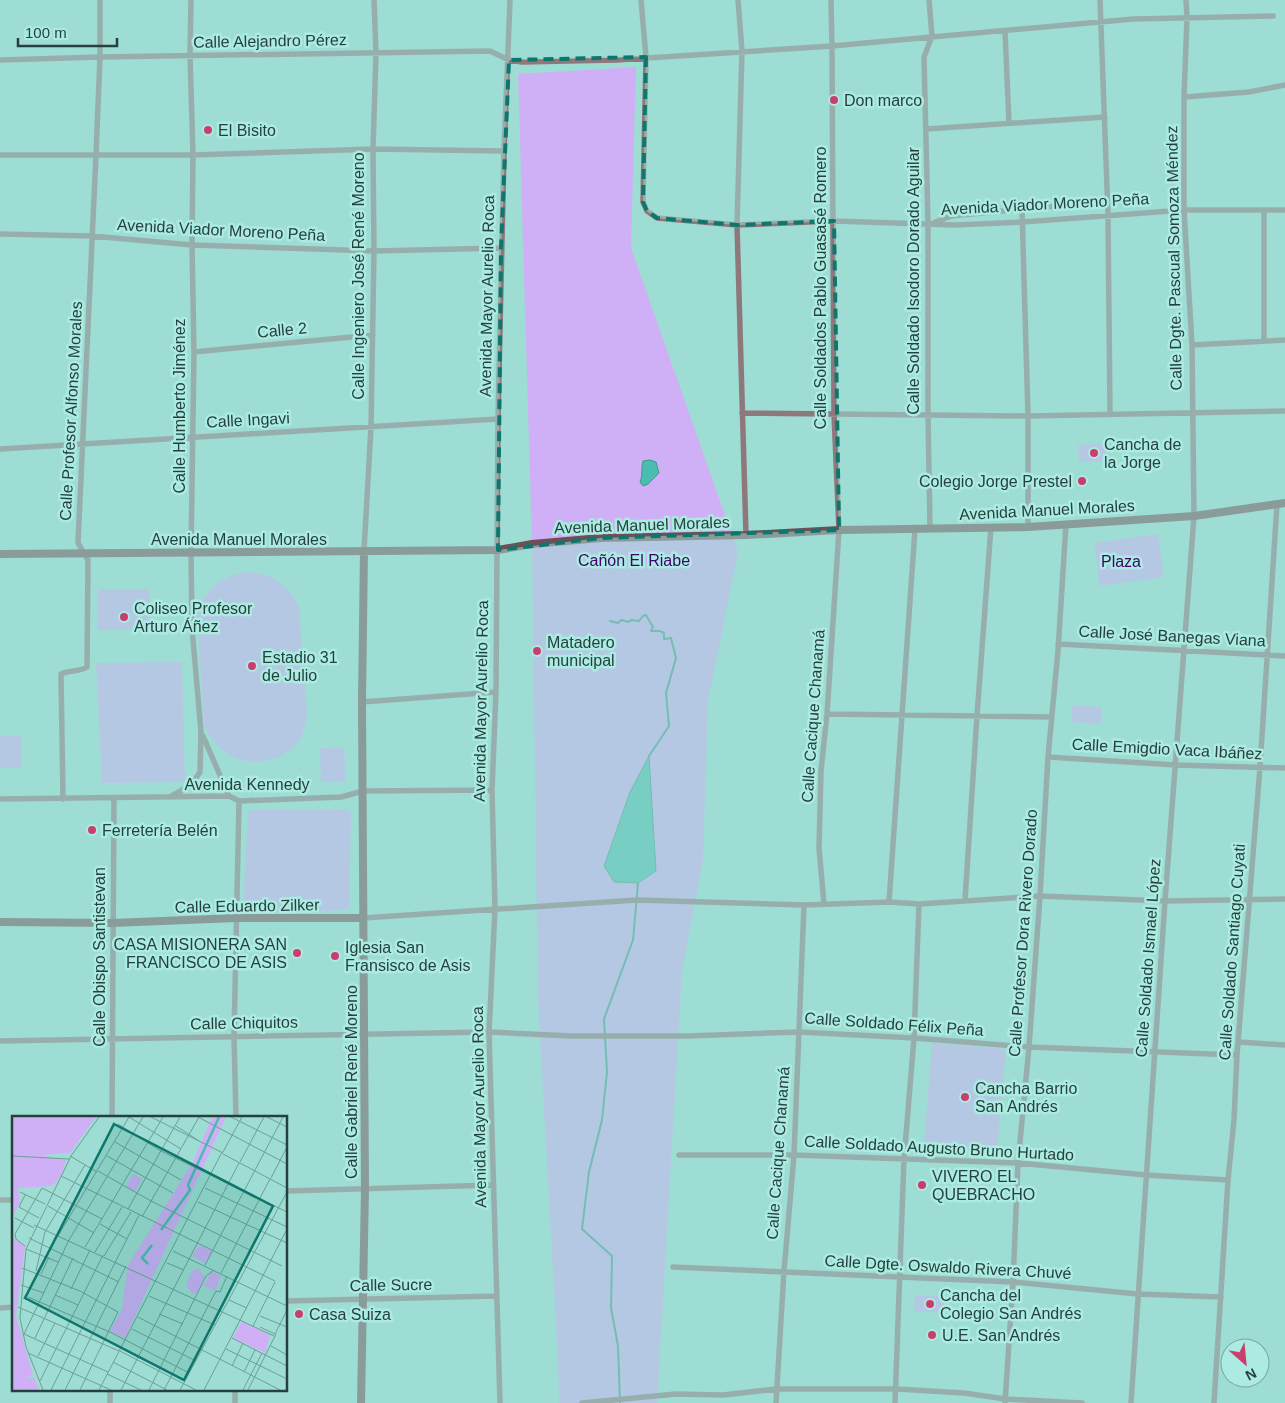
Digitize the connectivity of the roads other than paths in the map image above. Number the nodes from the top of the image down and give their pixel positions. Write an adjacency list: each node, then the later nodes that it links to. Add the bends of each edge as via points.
1 (100, 0): 20 (street, Calle Profesor Alfonso Morales)
2 (191, 0): 19 (street, Calle Humberto Jiménez)
3 (374, 0): 18 (street, Calle Ingeniero José René Moreno)
4 (510, 0): 23 (street, Avenida Mayor Aurelio Roca)
5 (641, 0): 21 (street)
6 (738, 0): 17 (street)
7 (830, 0): 16 (street, Calle Soldados Pablo Guasasé Romero)
8 (929, 0): 15 (street)
9 (1100, 0): 13 (street)
10 (1186, 0): 12 (street, Calle Dgte. Pascual Somoza Méndez)
11 (1273, 16): 12 (street, Calle Alejandro Pérez)
12 (1188, 18): 13 (street, Calle Alejandro Pérez); 25 (street, Calle Dgte. Pascual Somoza Méndez)
13 (1101, 22): 14 (street, Calle Alejandro Pérez); 26 (street)
14 (1005, 31): 15 (street, Calle Alejandro Pérez); 27 (street)
15 (932, 36): 16 (street, Calle Alejandro Pérez); 28 (street, Calle Soldado Isodoro Dorado Aguilar, via 924,57)
16 (832, 46): 17 (street, Calle Alejandro Pérez); 40 (street, Calle Soldados Pablo Guasasé Romero)
17 (742, 51): 21 (street, Calle Alejandro Pérez); 43 (street)
18 (376, 53): 19 (street, Calle Alejandro Pérez); 23 (street, Calle Alejandro Pérez, via 490,51); 29 (street, Calle Ingeniero José René Moreno)
19 (190, 56): 20 (street, Calle Alejandro Pérez); 33 (street, Calle Humberto Jiménez)
20 (100, 57): 22 (street, Calle Alejandro Pérez); 32 (street, Calle Profesor Alfonso Morales)
21 (646, 57): 23 (street, Calle Alejandro Pérez); 43 (street, via 643,202 647,211 657,218)
22 (0, 60)
23 (509, 60): 30 (street, Avenida Mayor Aurelio Roca)
24 (1285, 85): 25 (street, via 1248,92)
25 (1184, 96): 36 (street, Calle Dgte. Pascual Somoza Méndez)
26 (1104, 117): 27 (street); 34 (street)
27 (1009, 123): 28 (street)
28 (926, 129): 42 (street, Calle Soldado Isodoro Dorado Aguilar)
29 (373, 149): 30 (street); 33 (street); 48 (street, Calle Ingeniero José René Moreno)
30 (504, 151): 47 (street, Avenida Mayor Aurelio Roca)
31 (0, 155): 32 (street)
32 (96, 155): 33 (street); 45 (street, Calle Profesor Alfonso Morales)
33 (193, 155): 46 (street, Calle Humberto Jiménez)
34 (1107, 201): 35 (street, Avenida Viador Moreno Peña); 39 (street)
35 (1022, 209): 41 (street); 42 (street, Avenida Viador Moreno Peña, via 951,216)
36 (1184, 210): 38 (street, Avenida Viador Moreno Peña); 39 (street, Avenida Viador Moreno Peña); 52 (street, Calle Dgte. Pascual Somoza Méndez)
37 (1285, 210): 38 (street, Avenida Viador Moreno Peña)
38 (1264, 211): 51 (street)
39 (1108, 215): 41 (street, Avenida Viador Moreno Peña); 58 (street)
40 (834, 221): 42 (street); 43 (street); 57 (street, Calle Soldados Pablo Guasasé Romero)
41 (1023, 222): 42 (street, Avenida Viador Moreno Peña); 60 (street)
42 (928, 224): 59 (street, Calle Soldado Isodoro Dorado Aguilar)
43 (737, 225): 56 (street)
44 (0, 234): 45 (street, Avenida Viador Moreno Peña)
45 (92, 236): 46 (street, Avenida Viador Moreno Peña); 64 (street, Calle Profesor Alfonso Morales)
46 (192, 245): 48 (street, Avenida Viador Moreno Peña); 53 (street, Calle Humberto Jiménez)
47 (501, 248): 48 (street, Avenida Viador Moreno Peña); 61 (street, Avenida Mayor Aurelio Roca)
48 (374, 250): 49 (street, Calle Ingeniero José René Moreno)
49 (373, 336): 53 (street, Calle 2); 62 (street, Calle Ingeniero José René Moreno)
50 (1285, 340): 51 (street)
51 (1264, 341): 52 (street)
52 (1192, 345): 55 (street, Calle Dgte. Pascual Somoza Méndez)
53 (194, 352): 63 (street, Calle Humberto Jiménez)
54 (1285, 411): 55 (street)
55 (1192, 412): 58 (street); 67 (street, Calle Dgte. Pascual Somoza Méndez)
56 (742, 413): 57 (street); 74 (street)
57 (834, 414): 59 (street); 73 (street, Calle Soldados Pablo Guasasé Romero)
58 (1110, 414): 60 (street)
59 (928, 415): 60 (street); 71 (street, Calle Soldado Isodoro Dorado Aguilar)
60 (1028, 416): 70 (street)
61 (498, 419): 62 (street, Calle Ingavi); 75 (street, Avenida Mayor Aurelio Roca)
62 (371, 426): 63 (street, Calle Ingavi); 76 (street, Calle Ingeniero José René Moreno)
63 (193, 437): 64 (street, Calle Ingavi); 78 (street, Calle Humberto Jiménez)
64 (84, 445): 65 (street, Calle Ingavi); 77 (street, Calle Profesor Alfonso Morales, via 78,543)
65 (0, 449)
66 (1281, 503): 67 (street, Avenida Manuel Morales); 82 (street, Calle Soldado Santiago Cuyati)
67 (1194, 516): 68 (street, Avenida Manuel Morales); 81 (street, Calle Soldado Ismael López)
68 (1066, 524): 70 (street, Avenida Manuel Morales); 80 (street, Calle Profesor Dora Rivero Dorado)
69 (991, 527): 70 (street, Avenida Manuel Morales); 71 (street, Avenida Manuel Morales); 88 (street)
70 (1028, 527)
71 (930, 528): 72 (street, Avenida Manuel Morales)
72 (915, 529): 73 (street, Avenida Manuel Morales); 87 (street)
73 (839, 530): 74 (street, Avenida Manuel Morales); 86 (street, Calle Cacique Chanamá)
74 (746, 535): 75 (street, Avenida Manuel Morales, via 601,538)
75 (498, 550): 76 (street, Avenida Manuel Morales); 84 (street, Avenida Mayor Aurelio Roca)
76 (364, 551): 78 (street, Avenida Manuel Morales); 85 (street, Calle Gabriel René Moreno)
77 (84, 552): 78 (street, Avenida Manuel Morales); 79 (street, Avenida Manuel Morales); 100 (street, Calle Profesor Alfonso Morales, via 88,560 87,667 82,671 61,674)
78 (191, 553): 90 (street, Calle Humberto Jiménez, via 192,628)
79 (0, 554)
80 (1058, 644): 81 (street, Calle José Banegas Viana); 89 (street, Calle Profesor Dora Rivero Dorado)
81 (1183, 651): 82 (street, Calle José Banegas Viana); 92 (street, Calle Soldado Ismael López)
82 (1266, 655): 83 (street, Calle José Banegas Viana); 93 (street, Calle Soldado Santiago Cuyati)
83 (1285, 656)
84 (496, 692): 85 (street); 95 (street, Avenida Mayor Aurelio Roca)
85 (362, 702): 96 (street, Calle Gabriel René Moreno)
86 (827, 714): 87 (street); 109 (street, Calle Cacique Chanamá, via 821,771 819,848)
87 (902, 715): 88 (street); 108 (street)
88 (977, 716): 89 (street); 105 (street)
89 (1051, 717): 91 (street, Calle Profesor Dora Rivero Dorado)
90 (201, 732): 97 (street); 98 (street, Calle Humberto Jiménez, via 200,772 191,785)
91 (1048, 757): 92 (street, Calle Emigdio Vaca Ibáñez); 103 (street, Calle Profesor Dora Rivero Dorado)
92 (1176, 766): 93 (street, Calle Emigdio Vaca Ibáñez); 107 (street, Calle Soldado Ismael López)
93 (1260, 767): 94 (street, Calle Emigdio Vaca Ibáñez); 106 (street, Calle Soldado Santiago Cuyati)
94 (1285, 768)
95 (492, 790): 96 (street, Avenida Kennedy); 112 (street, Avenida Mayor Aurelio Roca)
96 (364, 791): 102 (street, Avenida Kennedy, via 341,797); 114 (street, Calle Gabriel René Moreno)
97 (228, 796): 98 (street, Avenida Kennedy); 102 (street, Avenida Kennedy)
98 (170, 797): 99 (street, Avenida Kennedy)
99 (114, 798): 100 (street, Avenida Kennedy); 116 (street, Calle Obispo Santistevan)
100 (63, 799): 101 (street, Avenida Kennedy)
101 (0, 800)
102 (239, 801): 113 (street)
103 (1040, 896): 105 (street, Calle Eduardo Zilker); 107 (street, Calle Eduardo Zilker); 127 (street, Calle Profesor Dora Rivero Dorado)
104 (1285, 899): 106 (street, Calle Eduardo Zilker)
105 (965, 900): 110 (street, Calle Eduardo Zilker)
106 (1249, 900): 107 (street, Calle Eduardo Zilker); 125 (street, Calle Soldado Santiago Cuyati)
107 (1165, 901): 128 (street, Calle Soldado Ismael López)
108 (889, 902): 109 (street, Calle Eduardo Zilker); 110 (street, Calle Eduardo Zilker)
109 (824, 904): 111 (street, Calle Eduardo Zilker)
110 (919, 904): 122 (street)
111 (804, 905): 112 (street, Calle Eduardo Zilker, via 637,900); 118 (street, Calle Cacique Chanamá)
112 (495, 909): 114 (street, Calle Eduardo Zilker); 117 (street, Avenida Mayor Aurelio Roca)
113 (236, 918): 114 (street, Calle Eduardo Zilker); 116 (street, Calle Eduardo Zilker); 121 (street)
114 (363, 918): 119 (street, Calle Gabriel René Moreno)
115 (0, 922): 116 (street, Calle Eduardo Zilker)
116 (113, 923): 123 (street, Calle Obispo Santistevan)
117 (489, 1032): 119 (street, Calle Chiquitos); 120 (street, Calle Chiquitos); 138 (street, Avenida Mayor Aurelio Roca)
118 (799, 1032): 120 (street, Calle Soldado Félix Peña); 122 (street, Calle Soldado Félix Peña); 133 (street, Calle Cacique Chanamá)
119 (364, 1034): 121 (street, Calle Chiquitos); 139 (street, Calle Gabriel René Moreno)
120 (598, 1036)
121 (234, 1037): 123 (street, Calle Chiquitos); 131 (street)
122 (914, 1038): 127 (street, Calle Soldado Félix Peña); 134 (street)
123 (112, 1039): 124 (street, Calle Chiquitos); 130 (street, Calle Obispo Santistevan)
124 (0, 1041)
125 (1239, 1042): 126 (street); 129 (street, Calle Soldado Santiago Cuyati)
126 (1285, 1045)
127 (1029, 1047): 128 (street, Calle Soldado Félix Peña); 135 (street, Calle Profesor Dora Rivero Dorado)
128 (1155, 1051): 129 (street, Calle Soldado Félix Peña); 136 (street, Calle Soldado Ismael López)
129 (1238, 1055): 137 (street, Calle Soldado Santiago Cuyati)
130 (112, 1116)
131 (236, 1116)
132 (679, 1155): 133 (street, Calle Soldado Augusto Bruno Hurtado)
133 (794, 1155): 134 (street, Calle Soldado Augusto Bruno Hurtado); 142 (street, Calle Cacique Chanamá)
134 (904, 1159): 135 (street, Calle Soldado Augusto Bruno Hurtado); 143 (street)
135 (1018, 1163): 136 (street, Calle Soldado Augusto Bruno Hurtado); 144 (street, Calle Profesor Dora Rivero Dorado)
136 (1146, 1175): 137 (street, Calle Soldado Augusto Bruno Hurtado); 145 (street, Calle Soldado Ismael López)
137 (1228, 1180): 147 (street, Calle Soldado Santiago Cuyati)
138 (494, 1185): 139 (street); 146 (street, Avenida Mayor Aurelio Roca)
139 (365, 1189): 140 (street); 148 (street, Calle Gabriel René Moreno)
140 (288, 1191)
141 (673, 1267): 142 (street, Calle Dgte. Oswaldo Rivera Chuvé)
142 (784, 1271): 143 (street, Calle Dgte. Oswaldo Rivera Chuvé); 150 (street, Calle Cacique Chanamá)
143 (900, 1278): 144 (street, Calle Dgte. Oswaldo Rivera Chuvé); 151 (street)
144 (1013, 1282): 145 (street, Calle Dgte. Oswaldo Rivera Chuvé); 154 (street, Calle Profesor Dora Rivero Dorado)
145 (1138, 1294): 147 (street, Calle Dgte. Oswaldo Rivera Chuvé); 163 (street, Calle Soldado Ismael López)
146 (497, 1296): 148 (street, Calle Sucre); 158 (street, Avenida Mayor Aurelio Roca)
147 (1220, 1297): 164 (street, Calle Soldado Santiago Cuyati)
148 (363, 1299): 149 (street, Calle Sucre); 157 (street, Calle Gabriel René Moreno)
149 (288, 1301)
150 (776, 1389): 151 (street); 159 (street); 160 (street, Calle Cacique Chanamá)
151 (897, 1389): 154 (street, via 964,1393); 161 (street)
152 (110, 1390): 155 (street)
153 (236, 1390): 156 (street)
154 (1005, 1401): 162 (street)
155 (110, 1403)
156 (235, 1403)
157 (361, 1403)
158 (500, 1403)
159 (582, 1403)
160 (776, 1403)
161 (895, 1403)
162 (1082, 1403)
163 (1131, 1403)
164 (1214, 1403)

